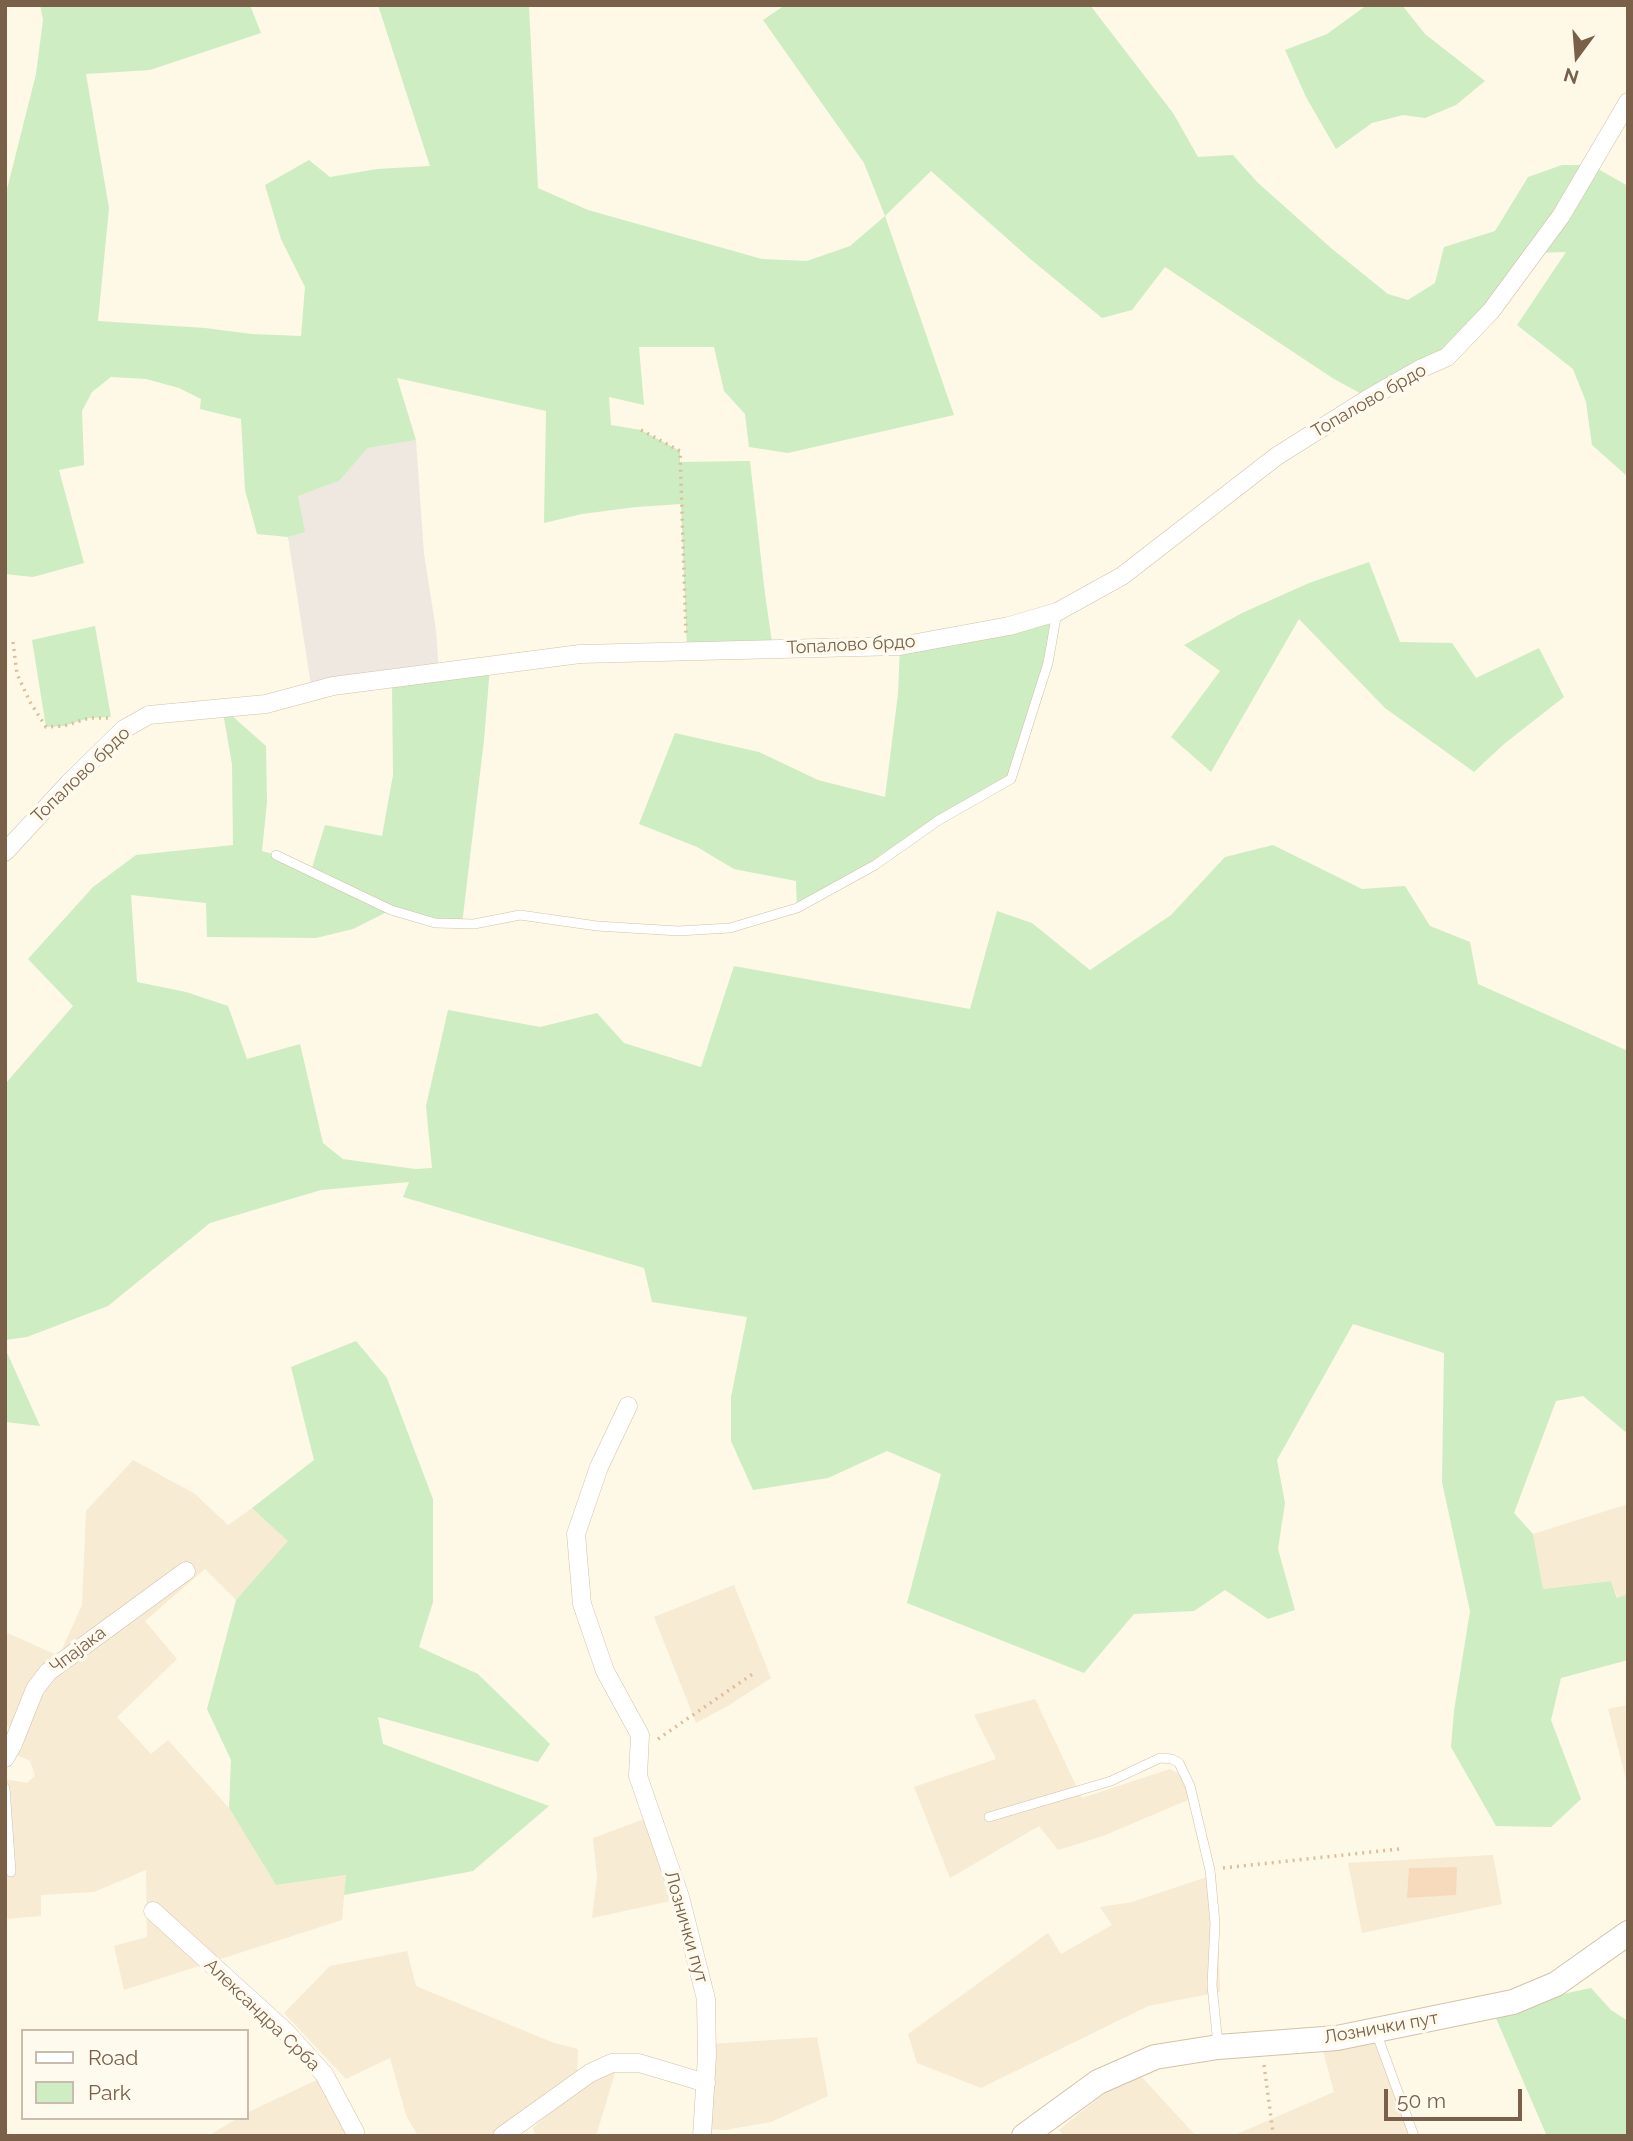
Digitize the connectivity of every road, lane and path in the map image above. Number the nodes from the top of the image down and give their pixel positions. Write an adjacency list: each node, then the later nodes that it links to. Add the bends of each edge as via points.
1 (1628, 102): 3 (street, Топалово брдо, via 1561,216 1491,312 1447,357 1369,398 1277,456 1122,576)
2 (641, 430): 5 (path, via 680,451)
3 (1057, 612): 5 (street, Топалово брдо, via 1009,626 900,646); 8 (lane, via 1048,663 1011,779 797,908 730,928 678,931 520,915 474,924 435,923 391,910)
4 (13, 642): 6 (path, via 17,674 46,727 111,717)
5 (687, 650): 6 (street, Топалово брдо, via 580,654 332,687 266,704 149,715)
6 (124, 729): 7 (street, Топалово брдо)
7 (5, 852)
8 (276, 855)
9 (628, 1406): 12 (street, via 599,1467 576,1534 582,1604 605,1671 640,1735)
10 (186, 1571): 13 (street, Чпајака, via 48,1672 35,1689)
11 (754, 1673): 12 (path)
12 (639, 1752): 23 (street, Лознички пут, via 638,1776 680,1897 706,1999)
13 (5, 1758)
14 (5, 1788): 18 (lane)
15 (989, 1817): 17 (lane, via 1111,1781 1166,1757 1179,1763 1190,1786)
16 (1400, 1849): 17 (path)
17 (1210, 1870): 22 (lane, via 1215,1923 1212,1984)
18 (11, 1872)
19 (153, 1911): 26 (street, Александра Срба, via 286,2032 324,2074)
20 (1628, 1933): 21 (street, Лознички пут, via 1532,1996)
21 (1376, 2031): 22 (street, Лознички пут); 29 (lane)
22 (1226, 2046): 24 (street, Лознички пут, via 1155,2057 1116,2072); 25 (path, via 1237,2057 1264,2065)
23 (706, 2083): 27 (street, via 639,2063 612,2063 579,2080); 28 (street, Лознички пут)
24 (1032, 2133)
25 (1273, 2133)
26 (354, 2134)
27 (502, 2136)
28 (702, 2136)
29 (1414, 2136)

